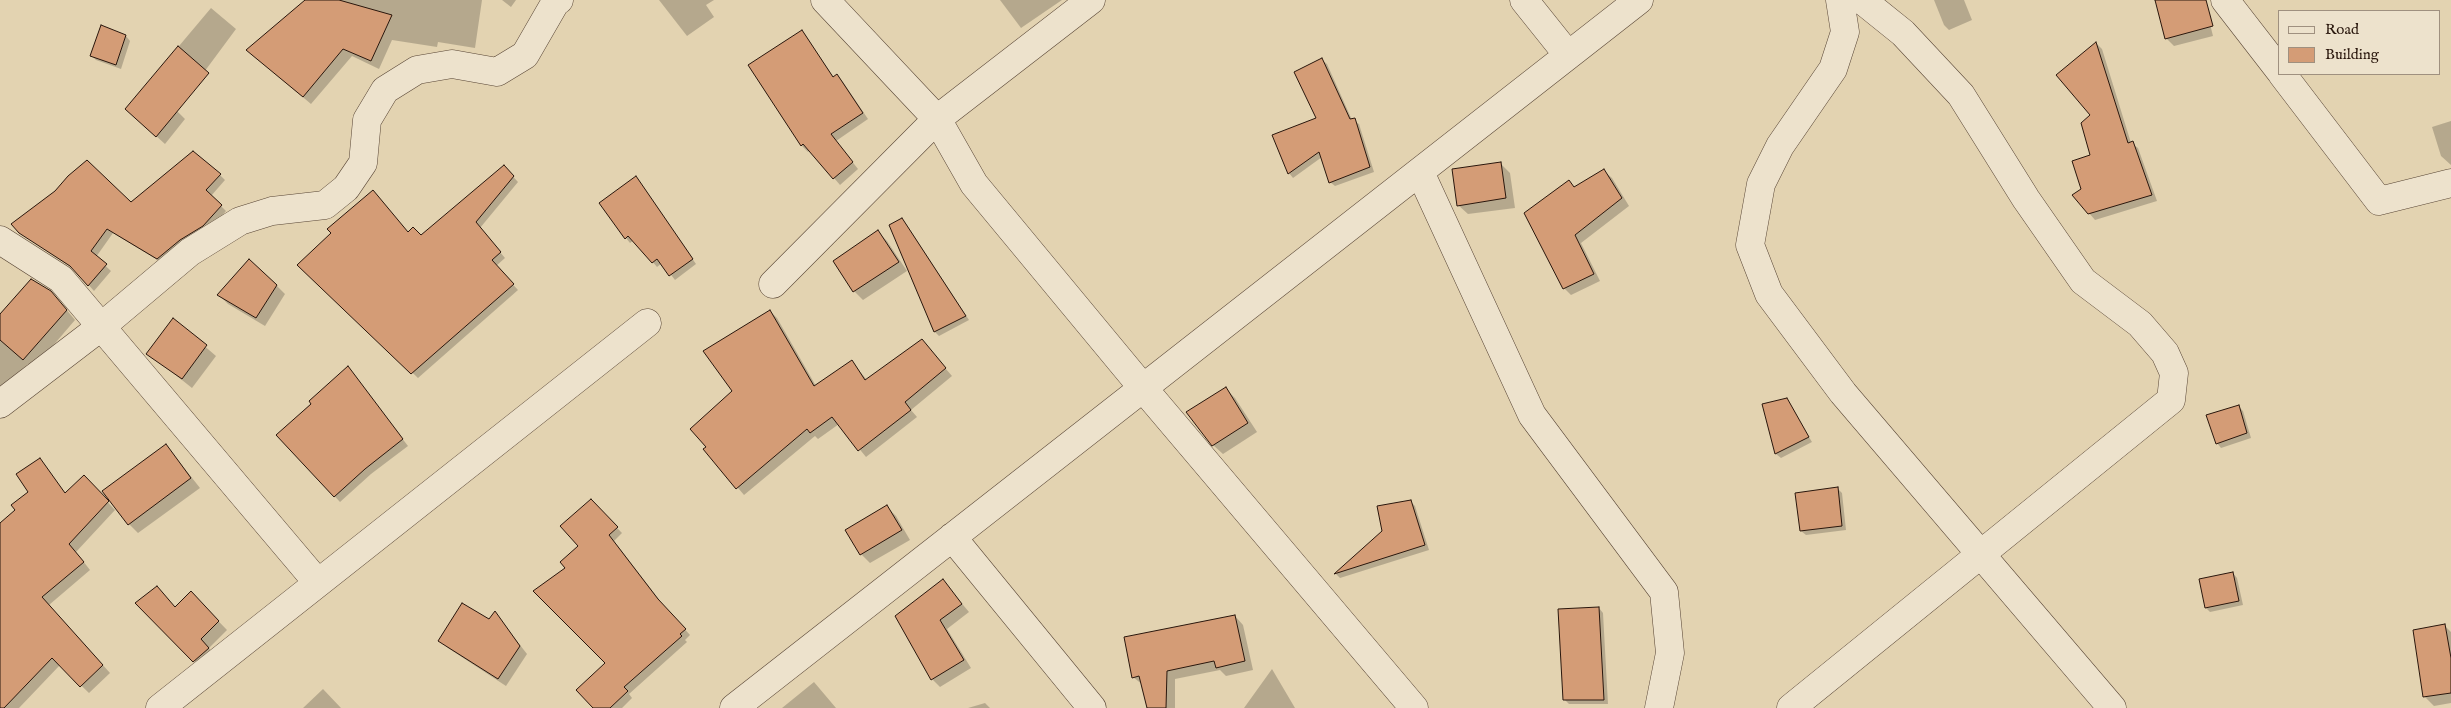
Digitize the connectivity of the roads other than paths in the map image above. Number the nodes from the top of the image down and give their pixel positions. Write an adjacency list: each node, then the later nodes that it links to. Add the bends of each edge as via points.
1 (559, 0): 18 (street, via 525,55 497,72 452,64 417,70 384,90 367,120 363,163 346,188 325,205 272,210 240,221 190,252)
2 (825, 0): 12 (street)
3 (1091, 0): 12 (street)
4 (1524, 0): 9 (street)
5 (1639, 0): 9 (street)
6 (1840, 0): 22 (street, via 1845,32 1833,70 1780,146 1761,184 1750,245 1769,294 1843,393)
7 (1862, 0): 22 (street, via 1903,33 1960,95 2083,282 2140,324 2165,353 2174,373 2171,400)
8 (2225, 0): 10 (street)
9 (1568, 55): 13 (street)
10 (2278, 69)
11 (2283, 75): 14 (street, via 2379,200)
12 (937, 119): 16 (street); 19 (street, via 974,184)
13 (1420, 172): 19 (street); 28 (street, via 1532,415 1664,592 1670,653)
14 (2451, 183)
15 (0, 240): 18 (street, via 60,279)
16 (773, 284)
17 (647, 323): 23 (street)
18 (102, 326): 20 (street); 23 (street)
19 (1143, 388): 21 (street); 27 (street)
20 (0, 404)
21 (952, 537): 25 (street); 26 (street)
22 (1980, 555): 29 (street); 30 (street)
23 (318, 583): 24 (street)
24 (160, 708)
25 (734, 708)
26 (1092, 708)
27 (1414, 708)
28 (1658, 708)
29 (1791, 708)
30 (2112, 708)

